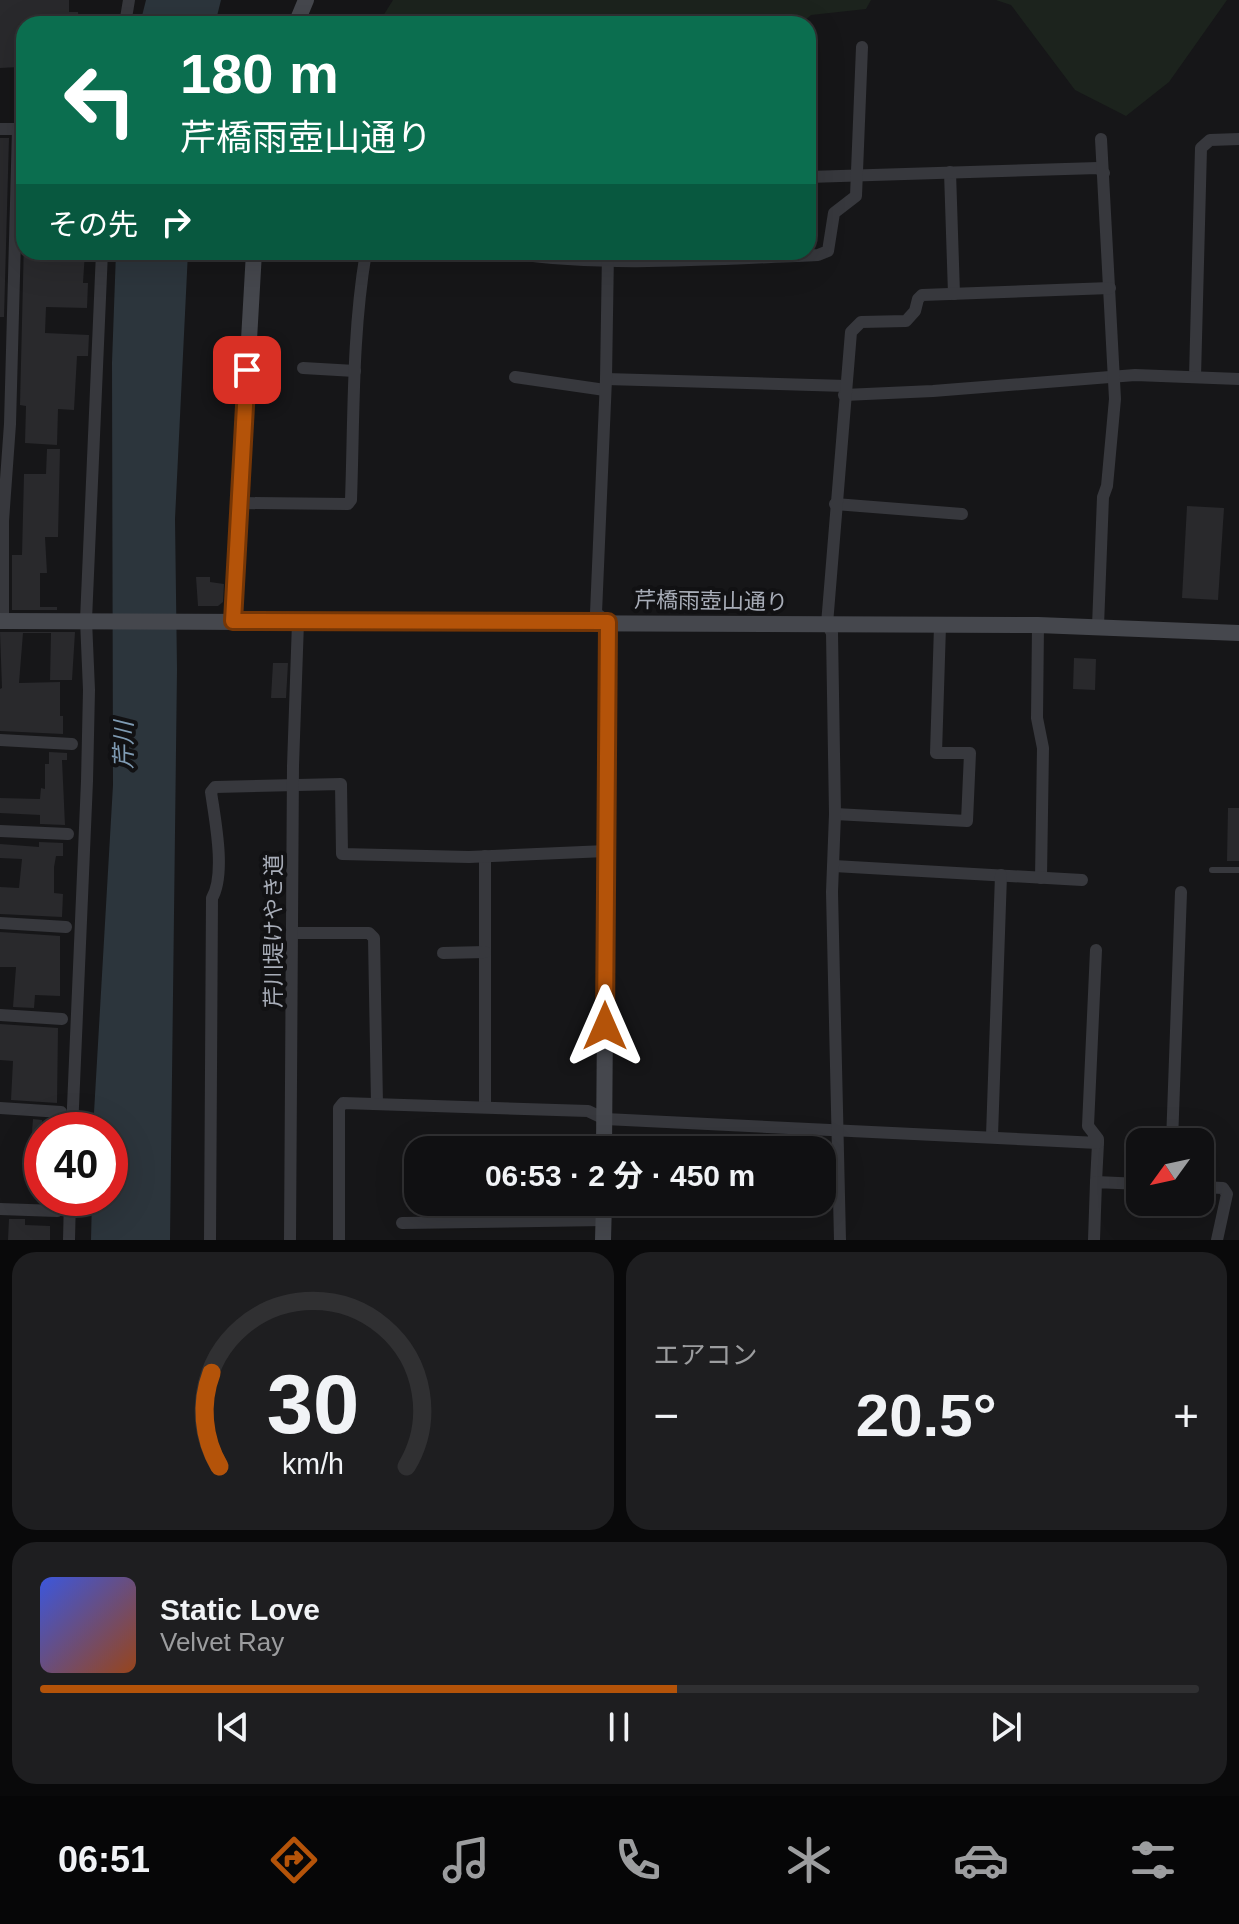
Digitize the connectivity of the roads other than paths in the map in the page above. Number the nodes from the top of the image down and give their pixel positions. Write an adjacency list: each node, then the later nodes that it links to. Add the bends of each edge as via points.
1 (862, 47): 7 (street)
2 (1101, 139): 6 (street)
3 (1239, 139): 20 (street, via 1210,140 1201,148)
4 (16, 165): 23 (street)
5 (950, 172): 6 (street, via 1098,168); 7 (street); 15 (street)
6 (1104, 173): 14 (street)
7 (857, 176): 8 (street); 9 (street, via 856,196 834,213 828,251)
8 (816, 177)
9 (816, 255)
10 (102, 260): 29 (street)
11 (254, 260): 25 (main road)
12 (365, 260): 17 (street)
13 (608, 260): 22 (street)
14 (1110, 288): 15 (street); 19 (street)
15 (954, 294): 24 (street, via 922,295 906,321 855,325)
16 (303, 368): 17 (street)
17 (355, 371): 25 (street, via 348,504)
18 (515, 377): 22 (street)
19 (1114, 377): 20 (street); 24 (street, via 933,391); 37 (street)
20 (1195, 377): 21 (street)
21 (1239, 379)
22 (606, 384): 24 (street); 33 (street, via 596,613)
23 (4, 386): 28 (street, via 10,424)
24 (845, 390): 26 (street)
25 (241, 503): 31 (main road)
26 (835, 504): 27 (street); 34 (street)
27 (962, 514)
28 (2, 521): 30 (street)
29 (94, 620): 30 (main road, 芹橋雨壺山通り); 31 (main road, 芹橋雨壺山通り); 66 (street)
30 (1, 621)
31 (233, 621): 32 (main road, 芹橋雨壺山通り)
32 (298, 622): 33 (main road, 芹橋雨壺山通り); 41 (street, 芹川堤けやき道)
33 (608, 622): 34 (main road, 芹橋雨壺山通り); 45 (main road)
34 (827, 624): 36 (main road, 芹橋雨壺山通り); 42 (street, via 832,633)
35 (1038, 625): 36 (main road, 芹橋雨壺山通り); 37 (main road, 芹橋雨壺山通り); 51 (street)
36 (940, 626): 42 (street, via 936,753 970,753 967,821)
37 (1098, 626): 38 (main road, 芹橋雨壺山通り)
38 (1239, 633)
39 (0, 740): 40 (street)
40 (72, 744)
41 (293, 785): 46 (street, via 341,784 342,854); 56 (street, 芹川堤けやき道); 83 (street, via 215,787 211,792 218,875 212,898)
42 (835, 814): 47 (street)
43 (0, 831): 44 (street)
44 (68, 834)
45 (606, 851): 46 (street); 67 (main road)
46 (485, 856): 58 (street)
47 (834, 866): 50 (street); 69 (street)
48 (1212, 870): 49 (lane)
49 (1239, 870)
50 (1001, 875): 51 (street); 71 (street)
51 (1041, 878): 52 (street)
52 (1082, 880)
53 (1181, 892): 68 (street)
54 (0, 923): 55 (street)
55 (66, 927)
56 (294, 933): 62 (street, via 369,933 374,938); 84 (street, 芹川堤けやき道)
57 (1096, 950): 72 (street, via 1088,1126)
58 (485, 952): 59 (street); 63 (street)
59 (443, 953)
60 (0, 1015): 61 (street)
61 (62, 1019)
62 (377, 1104): 63 (street); 85 (street, via 343,1103 339,1108)
63 (485, 1107): 67 (street, via 588,1111)
64 (0, 1108): 65 (street)
65 (61, 1112)
66 (73, 1112)
67 (605, 1119): 69 (street); 70 (main road)
68 (1173, 1128)
69 (835, 1130): 71 (street); 87 (street)
70 (604, 1136)
71 (992, 1136): 72 (street)
72 (1098, 1143): 73 (street)
73 (1096, 1182): 74 (street); 88 (street)
74 (1126, 1183)
75 (1214, 1188): 89 (street, via 1227,1194)
76 (0, 1209): 77 (street)
77 (24, 1210)
78 (70, 1216): 82 (street)
79 (603, 1216): 80 (main road)
80 (603, 1220): 81 (street); 86 (main road)
81 (402, 1223)
82 (69, 1240)
83 (210, 1240)
84 (290, 1240)
85 (339, 1240)
86 (603, 1240)
87 (840, 1240)
88 (1094, 1240)
89 (1217, 1240)

